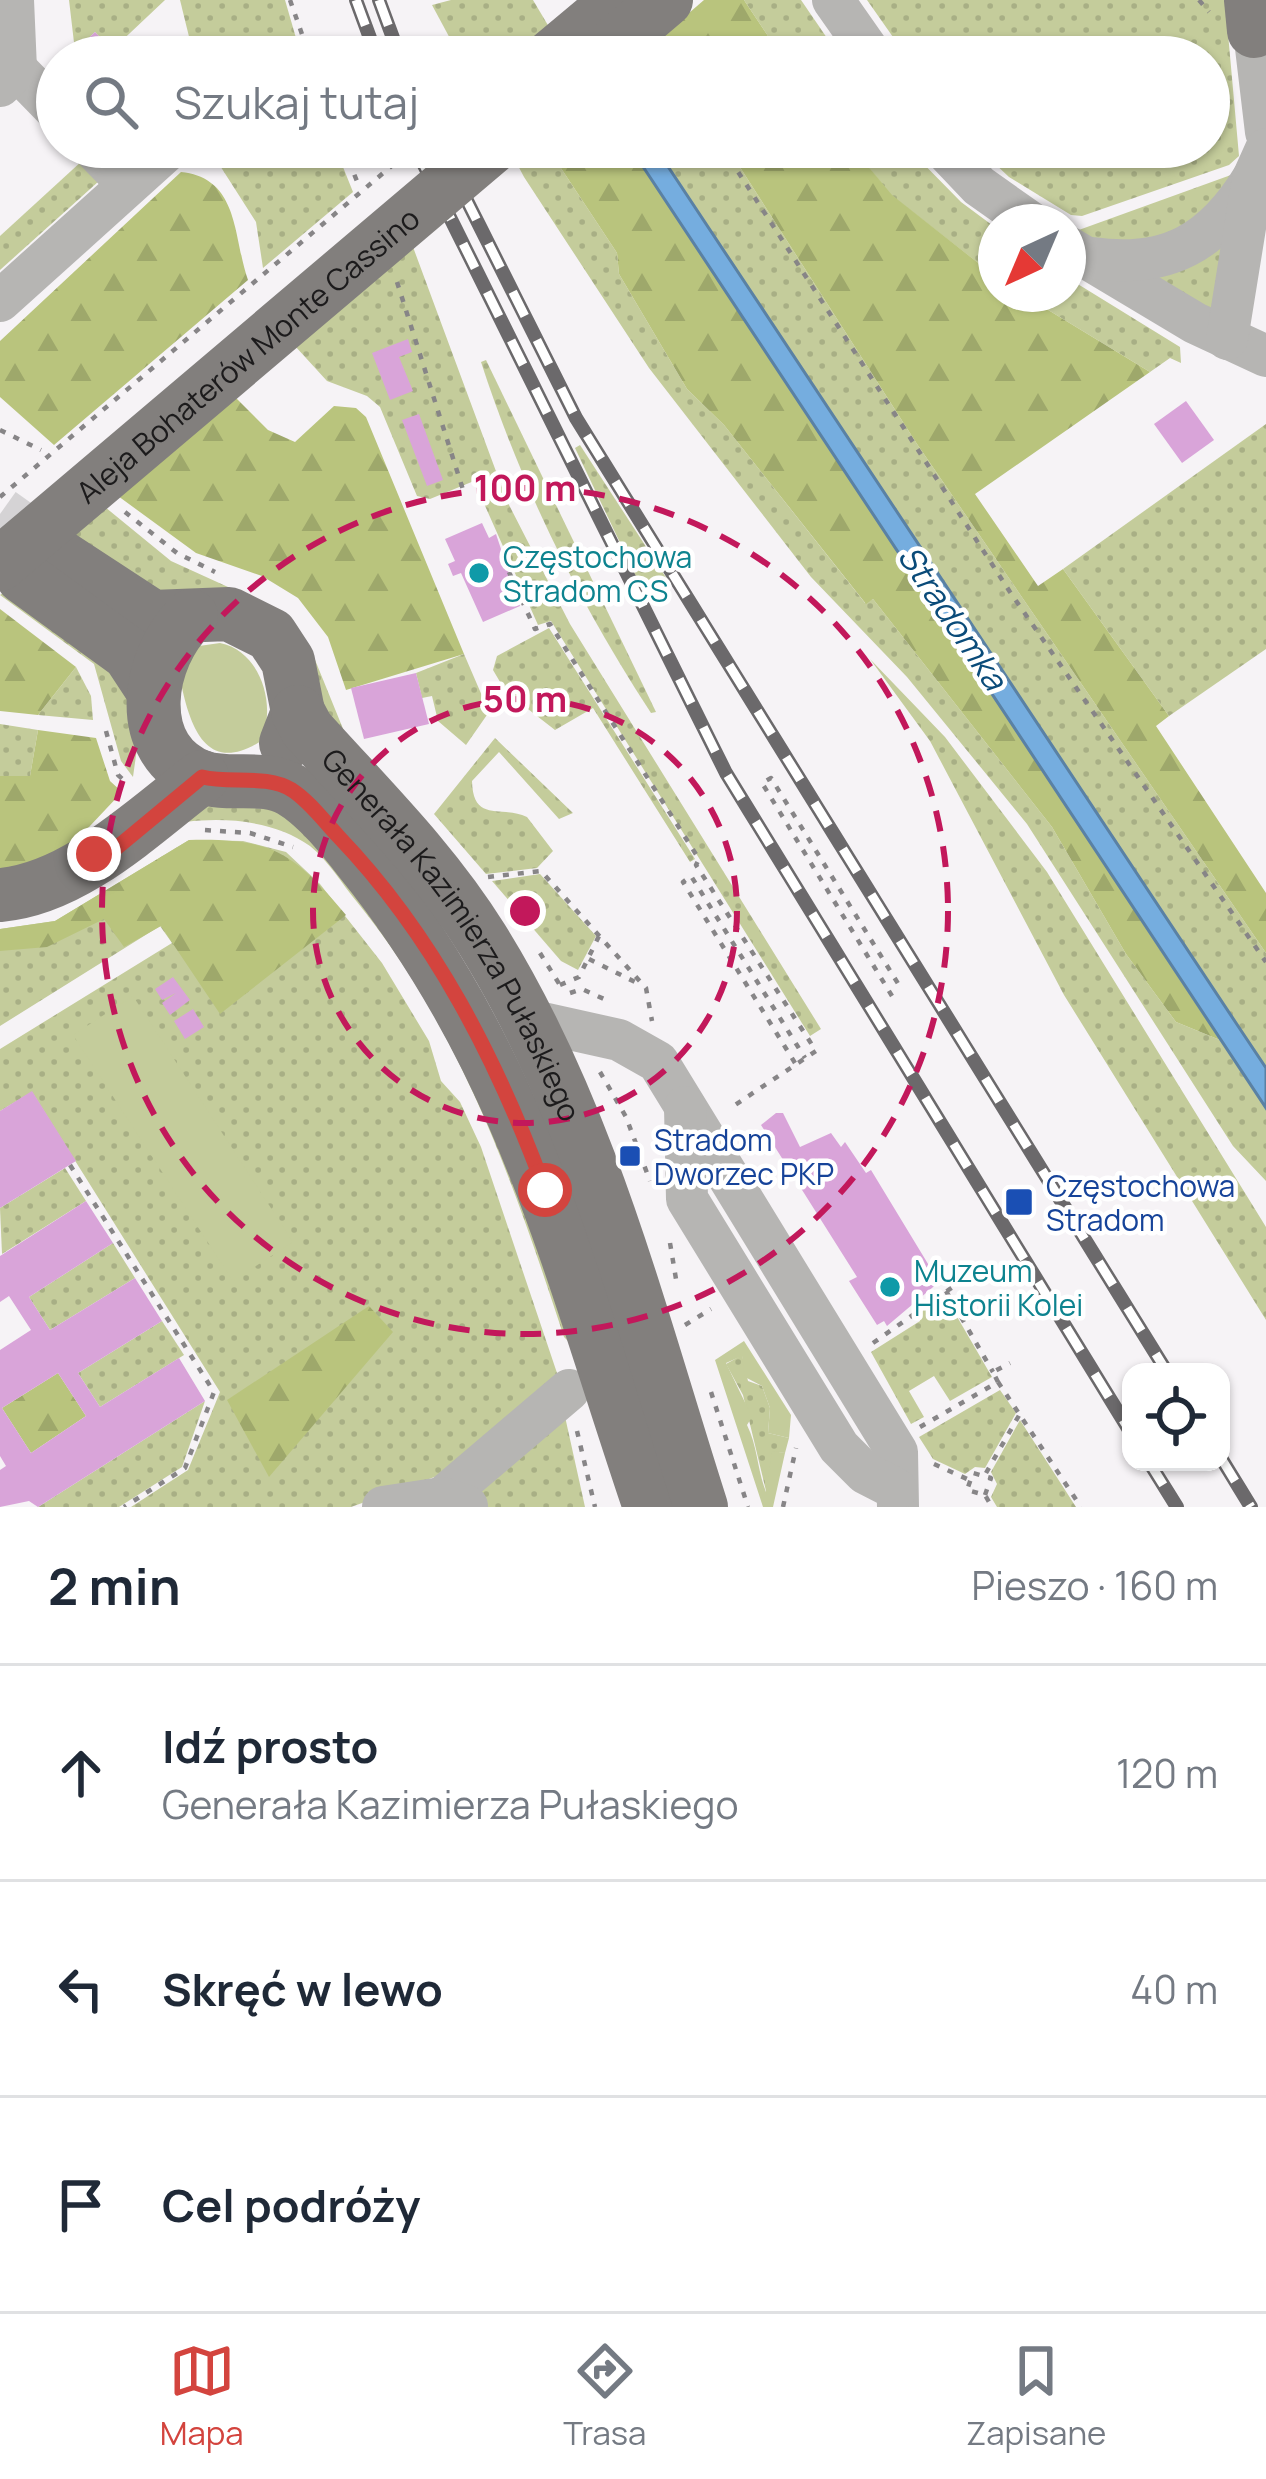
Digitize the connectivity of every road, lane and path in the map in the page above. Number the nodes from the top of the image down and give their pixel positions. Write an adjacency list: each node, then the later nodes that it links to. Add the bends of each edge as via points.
1 (13, 0): 11 (street)
2 (290, 0): 7 (path)
3 (619, 0): 8 (main road)
4 (666, 0): 9 (main road, bridge)
5 (833, 0): 10 (street)
6 (1252, 16): 13 (street)
7 (303, 36)
8 (576, 36)
9 (624, 36)
10 (858, 36)
11 (8, 78): 12 (street)
12 (36, 97)
13 (1266, 132)
14 (1260, 164): 26 (street, via 1232,213 1185,251 1136,262); 30 (street)
15 (112, 168): 23 (street)
16 (147, 168): 23 (street)
17 (352, 168): 24 (path)
18 (389, 168): 34 (path, bridge)
19 (420, 168): 36 (main road, Aleja Bohaterów Monte Cassino)
20 (468, 168): 37 (main road, Aleja Bohaterów Monte Cassino, bridge)
21 (736, 168): 51 (path, via 1010,592)
22 (962, 168): 25 (street)
23 (128, 184): 29 (street)
24 (359, 186)
25 (1004, 204)
26 (1086, 254)
27 (1086, 258): 30 (street)
28 (391, 265): 33 (path)
29 (0, 301)
30 (1250, 341)
31 (0, 430): 32 (path)
32 (41, 450)
33 (465, 496)
34 (0, 497)
35 (113, 502): 39 (path, via 177,553)
36 (0, 522)
37 (25, 564): 39 (main road, via 169,619); 41 (main road, via 129,654)
38 (508, 572): 57 (path, via 535,629 550,624 699,859 816,1051)
39 (207, 596): 40 (main road, via 215,612 271,635 288,661); 41 (main road, via 162,651)
40 (298, 712): 44 (main road, via 285,745); 55 (main road, Generała Kazimierza Pułaskiego)
41 (158, 715): 44 (main road, via 184,766); 46 (main road, via 135,790 98,834)
42 (106, 731): 43 (path)
43 (128, 784)
44 (215, 796): 45 (path, via 250,833); 46 (main road); 81 (main road, Generała Kazimierza Pułaskiego, via 292,790 357,855 473,1023 545,1190)
45 (296, 848)
46 (94, 854): 48 (main road, via 39,889)
47 (476, 878): 49 (path, via 541,871)
48 (0, 896)
49 (600, 936): 50 (path); 52 (path)
50 (589, 959): 52 (path); 55 (path)
51 (1266, 962)
52 (646, 988): 56 (path, via 656,1016)
53 (902, 990): 54 (path, via 770,778 762,783)
54 (892, 996)
55 (544, 1003): 75 (street, via 658,1062 685,1105 686,1199 839,1447 865,1473); 82 (main road, Generała Kazimierza Pułaskiego)
56 (649, 1029)
57 (805, 1058): 58 (path); 58 (path, via 691,876 683,882)
58 (796, 1064): 61 (path, via 727,1106)
59 (611, 1097): 60 (path)
60 (626, 1117)
61 (740, 1126)
62 (70, 1165): 78 (path, via 214,1393 185,1468)
63 (957, 1284): 64 (path)
64 (946, 1291): 65 (path); 67 (path)
65 (862, 1350)
66 (1010, 1363): 67 (path)
67 (993, 1372): 68 (path)
68 (998, 1382): 70 (path); 71 (path)
69 (569, 1390): 77 (street); 80 (path)
70 (1021, 1412): 73 (path); 85 (path)
71 (912, 1432)
72 (796, 1446): 83 (path)
73 (986, 1473): 74 (path); 76 (path, via 992,1485)
74 (968, 1479): 75 (path); 76 (path, via 972,1495)
75 (904, 1484)
76 (985, 1496): 84 (path)
77 (455, 1503): 79 (street)
78 (124, 1507)
79 (383, 1507)
80 (595, 1507)
81 (650, 1507)
82 (701, 1507)
83 (783, 1507)
84 (992, 1507)
85 (1081, 1507)

